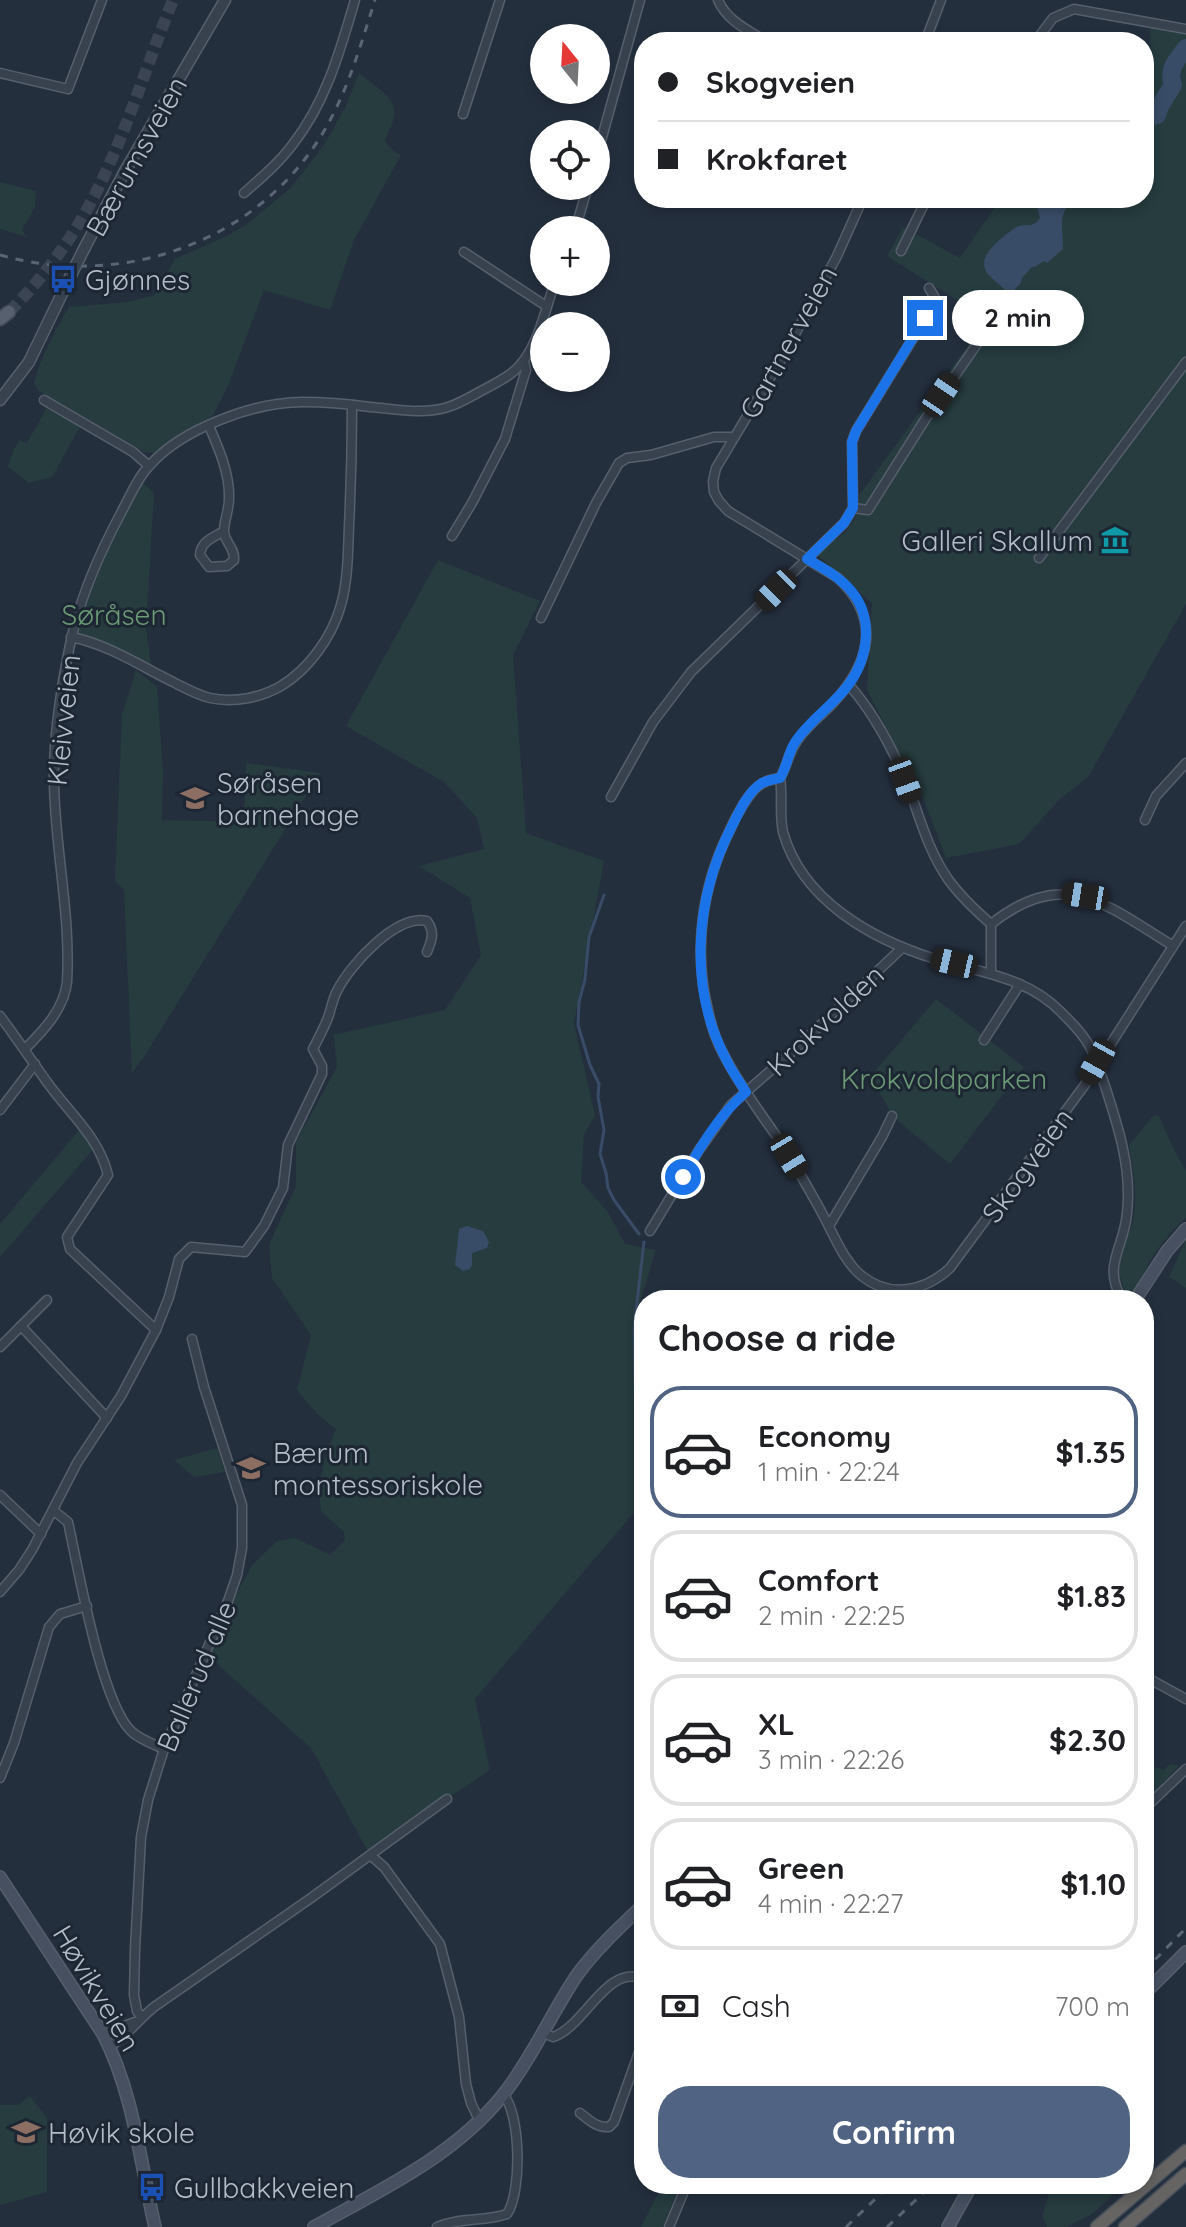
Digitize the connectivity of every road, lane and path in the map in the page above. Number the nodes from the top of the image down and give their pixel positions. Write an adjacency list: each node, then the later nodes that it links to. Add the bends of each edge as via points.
1 (102, 0): 12 (street, via 68,89)
2 (225, 0): 26 (street, Bærumsveien, bridge, via 125,171 29,362)
3 (355, 0): 15 (street, via 336,64 310,121 292,147)
4 (500, 0): 13 (street)
5 (640, 0): 14 (street)
6 (718, 0): 9 (street, via 730,19)
7 (941, 0): 10 (street)
8 (1186, 29): 11 (street, via 1074,9 1053,18)
9 (751, 32)
10 (929, 32)
11 (1042, 32)
12 (0, 73)
13 (463, 114)
14 (607, 120)
15 (244, 193)
16 (859, 208): 30 (street, Gartnerveien, via 804,318)
17 (922, 208): 18 (street)
18 (901, 251)
19 (464, 252): 22 (street)
20 (929, 288): 32 (street, via 934,304 852,442)
21 (550, 296): 22 (street, Kleivveien)
22 (546, 306): 24 (street, Kleivveien)
23 (988, 328): 32 (street, via 868,510)
24 (524, 361): 28 (street, Kleivveien, via 509,376 447,408 407,411); 34 (street, via 526,370 505,439)
25 (1186, 362): 35 (street)
26 (1, 398)
27 (44, 400): 31 (street)
28 (352, 405): 29 (street, Kleivveien, via 276,405); 38 (street, via 348,553 341,605 327,638 290,681 263,695 209,698 106,648)
29 (209, 426): 31 (street, Kleivveien); 33 (street, via 229,497)
30 (734, 437): 36 (street, via 716,468 713,481 719,501); 37 (street, Gartnerveien, via 714,437 619,463)
31 (149, 466): 38 (street, Kleivveien, via 95,565)
32 (853, 508): 36 (street)
33 (224, 531): 33 (street, via 234,560 209,567 200,548)
34 (452, 536)
35 (1039, 558)
36 (807, 559): 39 (street, via 851,590 863,612 866,645); 42 (street, via 674,692)
37 (541, 618)
38 (71, 637): 53 (street, Kleivveien, via 59,701 54,783 66,993)
39 (849, 685): 41 (street, via 793,745); 44 (street, via 880,730 947,878)
40 (1186, 763): 43 (street, via 1156,796)
41 (780, 778): 47 (street, Krokvolden, via 782,824 803,874 852,922); 56 (street, Skogveien, via 759,785 734,821 707,890 702,923 707,1008 723,1055)
42 (611, 797)
43 (1145, 820)
44 (991, 924): 46 (street, via 1046,896 1085,896); 49 (street)
45 (1186, 926): 46 (street, Skogveien)
46 (1173, 946): 54 (street, Skogveien)
47 (902, 948): 49 (street, Krokvolden); 56 (street, Krokvolden)
48 (427, 952): 66 (street, via 430,926 413,920 371,946 345,976 313,1049 322,1074 288,1145 283,1188 264,1226 245,1252 191,1247 179,1259)
49 (991, 972): 50 (street, Krokvolden)
50 (1020, 984): 52 (street); 54 (street, Krokvolden, via 1059,1009)
51 (0, 1016): 53 (street)
52 (984, 1040)
53 (25, 1049): 55 (street)
54 (1097, 1062): 59 (street, Skogveien, via 938,1279 897,1289 870,1282 850,1263); 62 (street, Krokvolden, via 1126,1162 1128,1212 1113,1278)
55 (35, 1064): 57 (street); 66 (street, via 96,1142 108,1175 67,1243)
56 (746, 1092): 59 (street, Skogveien); 61 (street, via 699,1150)
57 (0, 1110)
58 (892, 1116): 59 (street)
59 (829, 1226)
60 (1186, 1229): 63 (main road)
61 (650, 1231)
62 (1118, 1290)
63 (1142, 1290)
64 (47, 1300): 65 (street)
65 (21, 1326): 68 (street); 69 (street)
66 (156, 1330): 69 (street)
67 (192, 1339): 77 (street, Ballerud alle, via 242,1505 242,1548 228,1601)
68 (0, 1347)
69 (107, 1418): 71 (street)
70 (0, 1495): 72 (street)
71 (54, 1511): 72 (street); 74 (street, via 68,1522)
72 (41, 1534): 73 (street)
73 (0, 1592)
74 (87, 1606): 77 (street, via 104,1676 122,1719 131,1731); 79 (street, via 60,1614 49,1627)
75 (1154, 1681): 76 (street)
76 (1186, 1699)
77 (164, 1749): 88 (street, Ballerud alle, via 141,1837 134,1995)
78 (1186, 1769): 81 (street)
79 (0, 1778)
80 (447, 1799): 82 (street)
81 (1154, 1799)
82 (370, 1855): 88 (street); 95 (street, via 440,1944 461,2027 466,2084)
83 (0, 1877): 90 (main road, Høvikveien)
84 (634, 1915): 89 (main road, via 586,1965)
85 (1186, 1952): 87 (main road)
86 (634, 1976): 89 (street, via 621,1978 567,2030 553,2037)
87 (1154, 1984)
88 (138, 2019): 90 (street); 91 (street)
89 (543, 2033): 93 (main road)
90 (103, 2034): 91 (main road, Høvikveien)
91 (109, 2047): 102 (main road, Høvikveien, via 130,2104)
92 (634, 2066): 94 (street, via 609,2127)
93 (503, 2094): 95 (main road); 104 (street, via 513,2109 517,2149 512,2207 497,2218)
94 (580, 2113)
95 (479, 2120): 103 (main road, via 422,2166)
96 (1186, 2151): 98 (highway)
97 (1186, 2174): 108 (highway)
98 (1154, 2178)
99 (683, 2194): 105 (street)
100 (966, 2194): 106 (main road)
101 (1136, 2194): 107 (highway)
102 (154, 2226)
103 (314, 2227)
104 (437, 2227)
105 (669, 2227)
106 (948, 2227)
107 (1097, 2227)
108 (1125, 2227)

